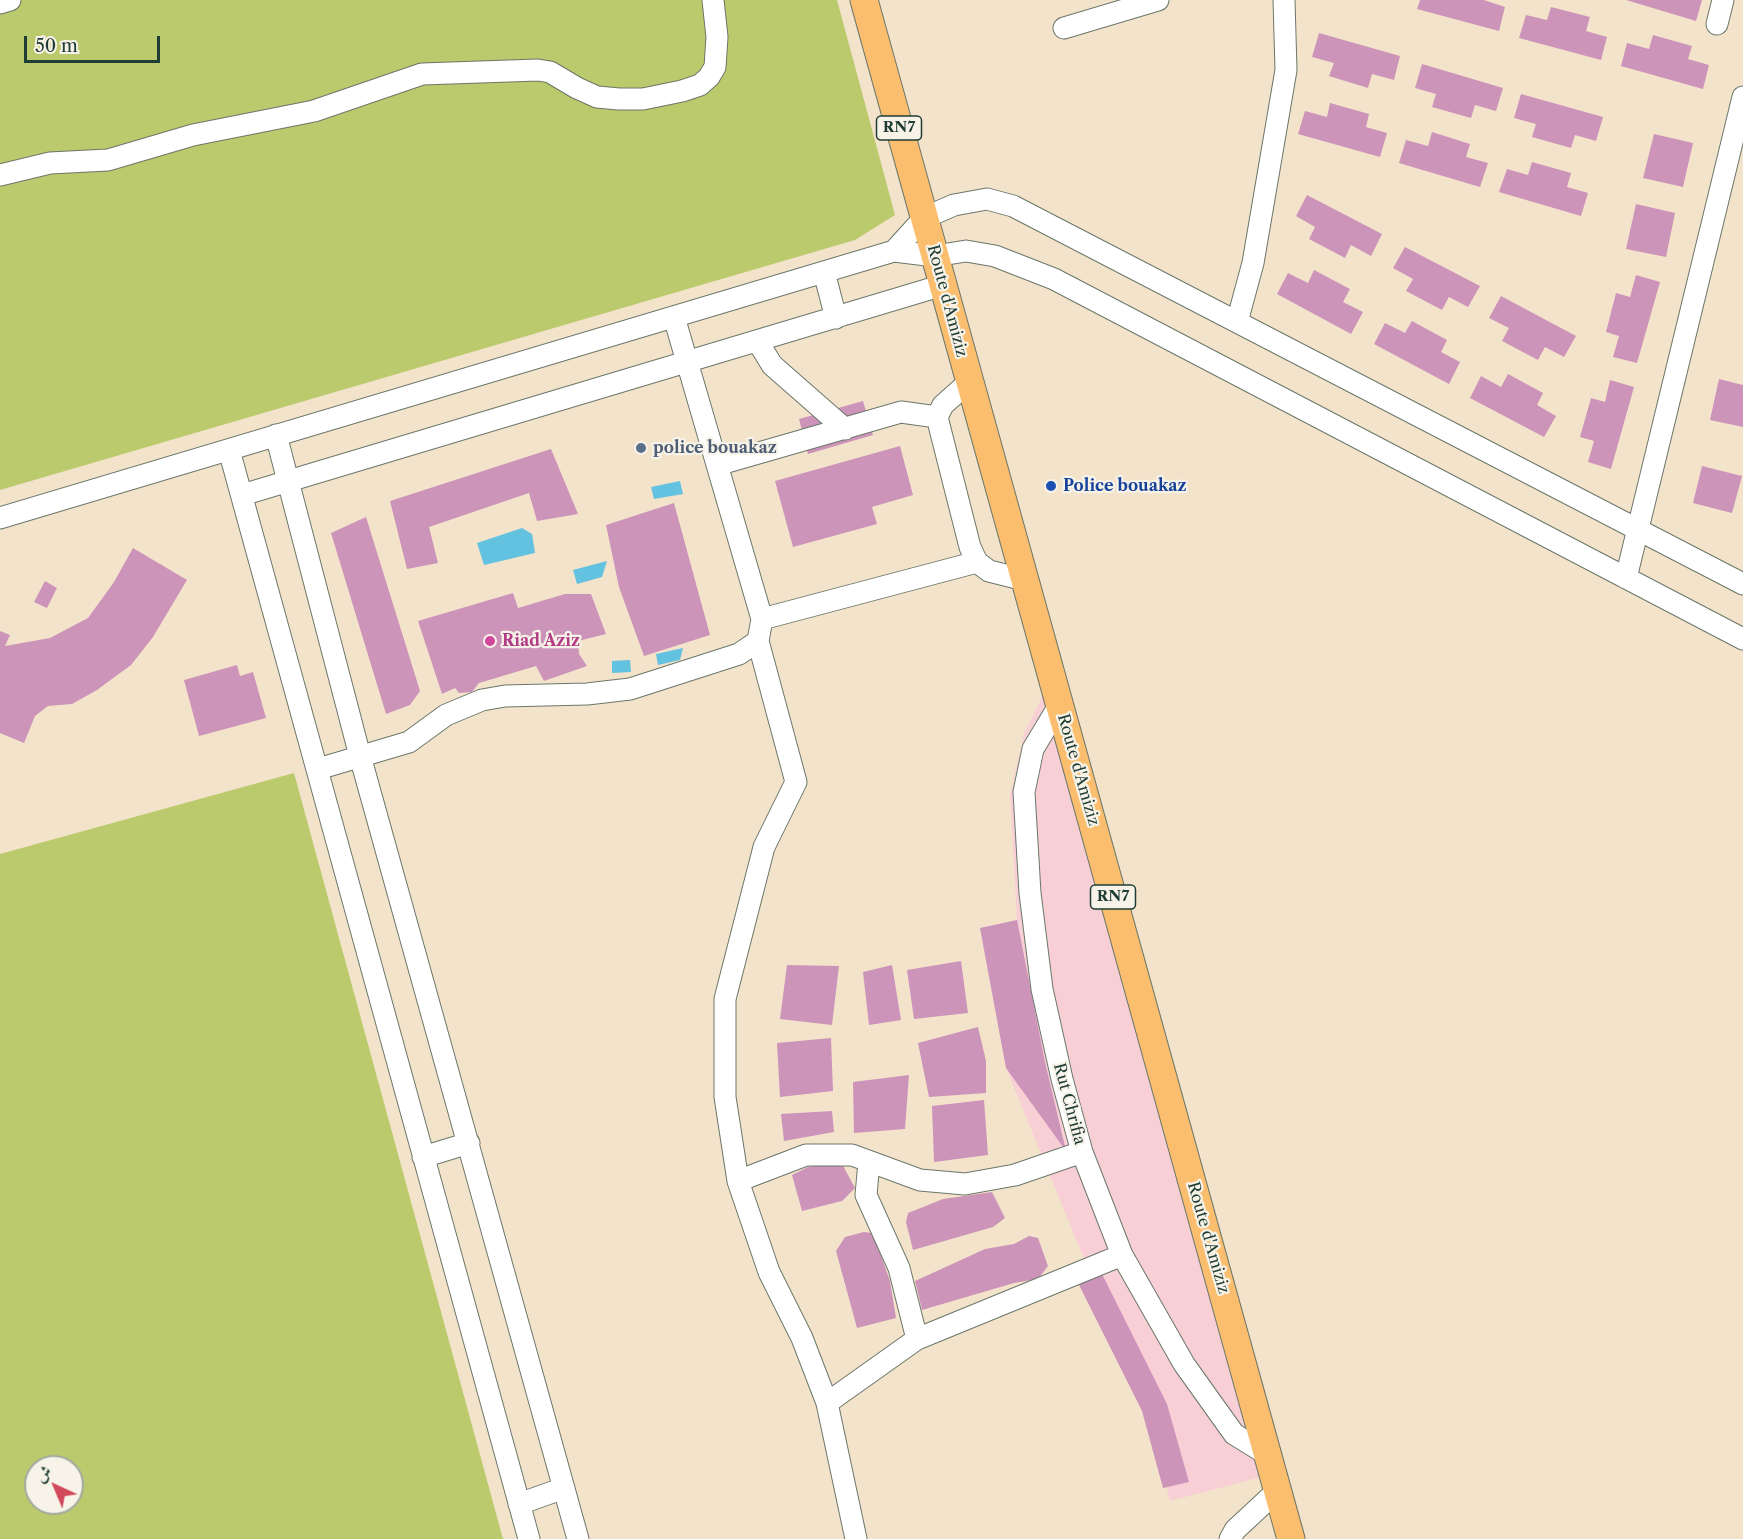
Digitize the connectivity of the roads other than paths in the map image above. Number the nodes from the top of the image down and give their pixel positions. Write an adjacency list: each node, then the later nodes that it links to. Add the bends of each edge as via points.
1 (10, 0): 7 (street)
2 (713, 0): 11 (street, via 715,67 700,85 682,92 619,99 597,97 550,72 538,70 433,73 314,111 193,135 108,160 50,163)
3 (864, 0): 12 (main road, Route d'Amiziz / RN7)
4 (1158, 0): 9 (street)
5 (1284, 0): 19 (street, via 1286,70 1254,263)
6 (1723, 0): 8 (street)
7 (0, 3)
8 (1717, 24)
9 (1064, 28)
10 (1743, 96): 31 (street)
11 (0, 176)
12 (924, 218): 13 (street); 14 (main road, Route d'Amiziz / RN7); 19 (street, via 954,205 987,199 1013,206)
13 (894, 251): 14 (street); 15 (street)
14 (935, 256): 16 (main road, Route d'Amiziz / RN7); 33 (street, via 966,251 996,256 1054,279)
15 (824, 272): 17 (street); 18 (street)
16 (943, 285): 18 (street); 22 (main road, Route d'Amiziz / RN7)
17 (674, 317): 21 (street); 25 (street)
18 (837, 318): 20 (street)
19 (1237, 321): 31 (street)
20 (758, 342): 21 (street); 24 (street, via 772,365)
21 (688, 363): 27 (street); 28 (street)
22 (970, 381): 23 (street, via 943,405); 34 (main road, Route d'Amiziz / RN7)
23 (937, 417): 24 (street, via 901,412); 32 (street)
24 (845, 429): 27 (street)
25 (276, 435): 26 (street); 28 (street)
26 (229, 450): 29 (street); 30 (street)
27 (717, 465): 36 (street)
28 (288, 482): 29 (street); 40 (street)
29 (242, 495): 41 (street)
30 (0, 518)
31 (1639, 530): 33 (street); 35 (street)
32 (977, 562): 34 (street, via 989,571); 36 (street)
33 (1626, 578): 37 (street)
34 (1025, 580): 39 (main road, Route d'Amiziz / RN7)
35 (1743, 584)
36 (762, 619): 38 (street)
37 (1743, 639)
38 (758, 641): 40 (street, via 739,654 630,689 482,700 446,714 409,742); 46 (street, via 796,782 764,847 725,999 725,1097)
39 (1060, 704): 43 (street, Rut Chrifia, via 1033,748 1024,792 1030,893 1042,989); 50 (main road, Route d'Amiziz / RN7)
40 (360, 756): 41 (street); 42 (street)
41 (318, 769): 44 (street)
42 (468, 1143): 44 (street); 51 (street)
43 (1082, 1152): 45 (street, via 1015,1175 965,1184 920,1180); 47 (street, Rut Chrifia)
44 (423, 1157): 53 (street)
45 (869, 1162): 46 (street, via 852,1155 806,1155); 48 (street, via 866,1196 899,1268)
46 (738, 1181): 49 (street, via 769,1272 802,1338)
47 (1122, 1255): 48 (street); 50 (street, Rut Chrifia, via 1184,1364 1234,1434)
48 (917, 1339): 49 (street)
49 (827, 1403): 56 (street)
50 (1268, 1455): 52 (main road, Route d'Amiziz / RN7)
51 (564, 1488): 53 (street); 55 (street)
52 (1278, 1490): 57 (street); 58 (main road, Route d'Amiziz / RN7)
53 (519, 1503): 54 (street)
54 (529, 1539)
55 (578, 1539)
56 (856, 1539)
57 (1230, 1539)
58 (1291, 1539)

